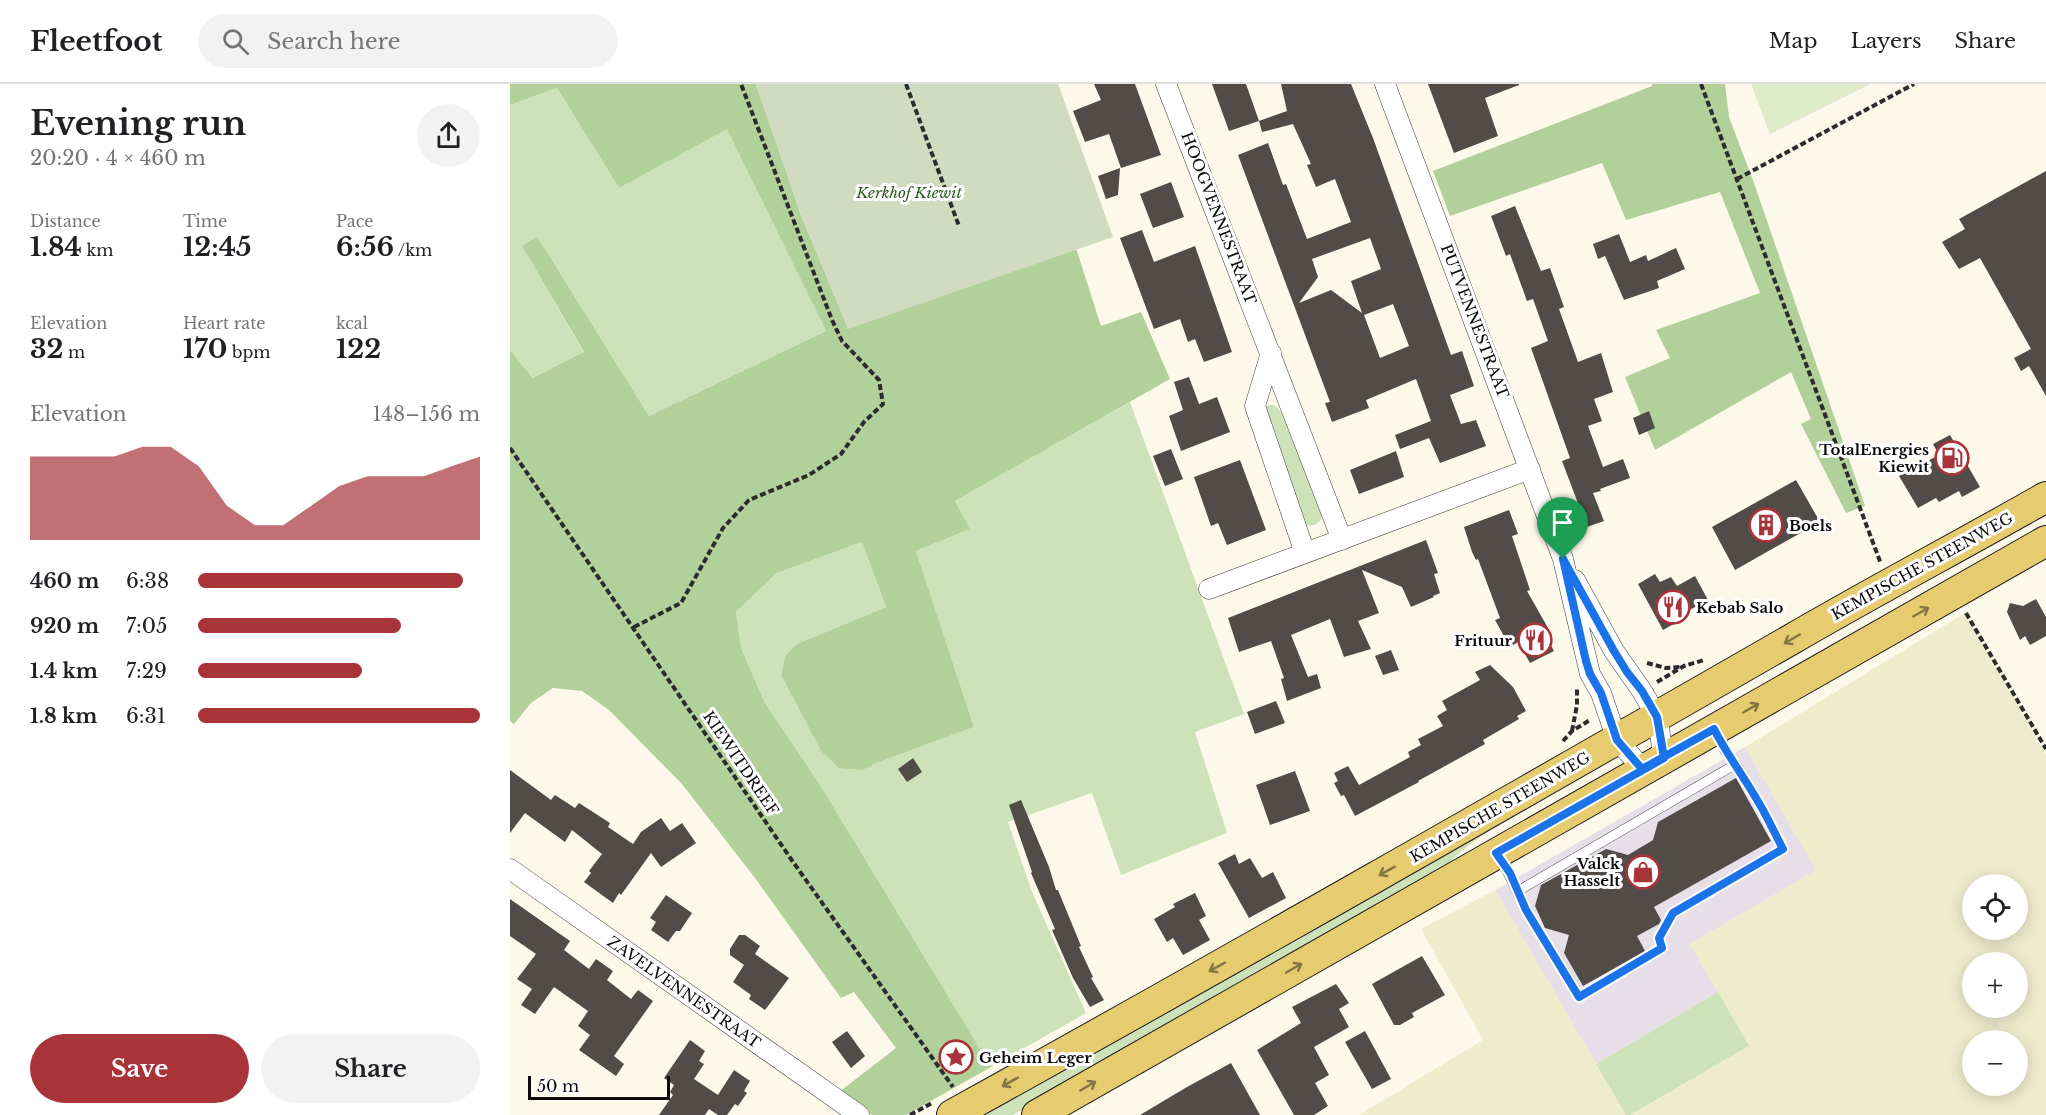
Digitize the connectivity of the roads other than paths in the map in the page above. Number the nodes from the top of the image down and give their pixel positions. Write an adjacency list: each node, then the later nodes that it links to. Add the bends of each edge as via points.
1 (1166, 84): 3 (street, HOOGVENNESTRAAT)
2 (1385, 84): 4 (street, PUTVENNESTRAAT)
3 (1271, 353): 6 (street, HOOGVENNESTRAAT); 8 (street, via 1255,406)
4 (1530, 469): 6 (street); 9 (street, PUTVENNESTRAAT)
5 (2046, 497): 11 (main road, KEMPISCHE STEENWEG, one-way to 11)
6 (1342, 540): 8 (street)
7 (2046, 541): 12 (main road, one-way to 7)
8 (1305, 553): 10 (street)
9 (1563, 559): 11 (street, PUTVENNESTRAAT, via 1614,651); 13 (street, PUTVENNESTRAAT, via 1586,661)
10 (1209, 590)
11 (1657, 717): 13 (main road, KEMPISCHE STEENWEG); 14 (street, PUTVENNESTRAAT)
12 (1714, 729): 14 (main road); 15 (lane)
13 (1617, 740): 14 (street, PUTVENNESTRAAT); 19 (main road, KEMPISCHE STEENWEG, one-way to 19, via 1148,1006)
14 (1653, 763): 16 (main road)
15 (1736, 764): 18 (lane); 18 (lane, via 1783,849 1673,913 1659,938 1662,948 1624,972 1579,997)
16 (1496, 853): 18 (lane); 21 (main road, one-way to 16)
17 (510, 869): 20 (street, ZAVELVENNESTRAAT)
18 (1518, 891)
19 (953, 1102)
20 (859, 1115)
21 (1037, 1115)

